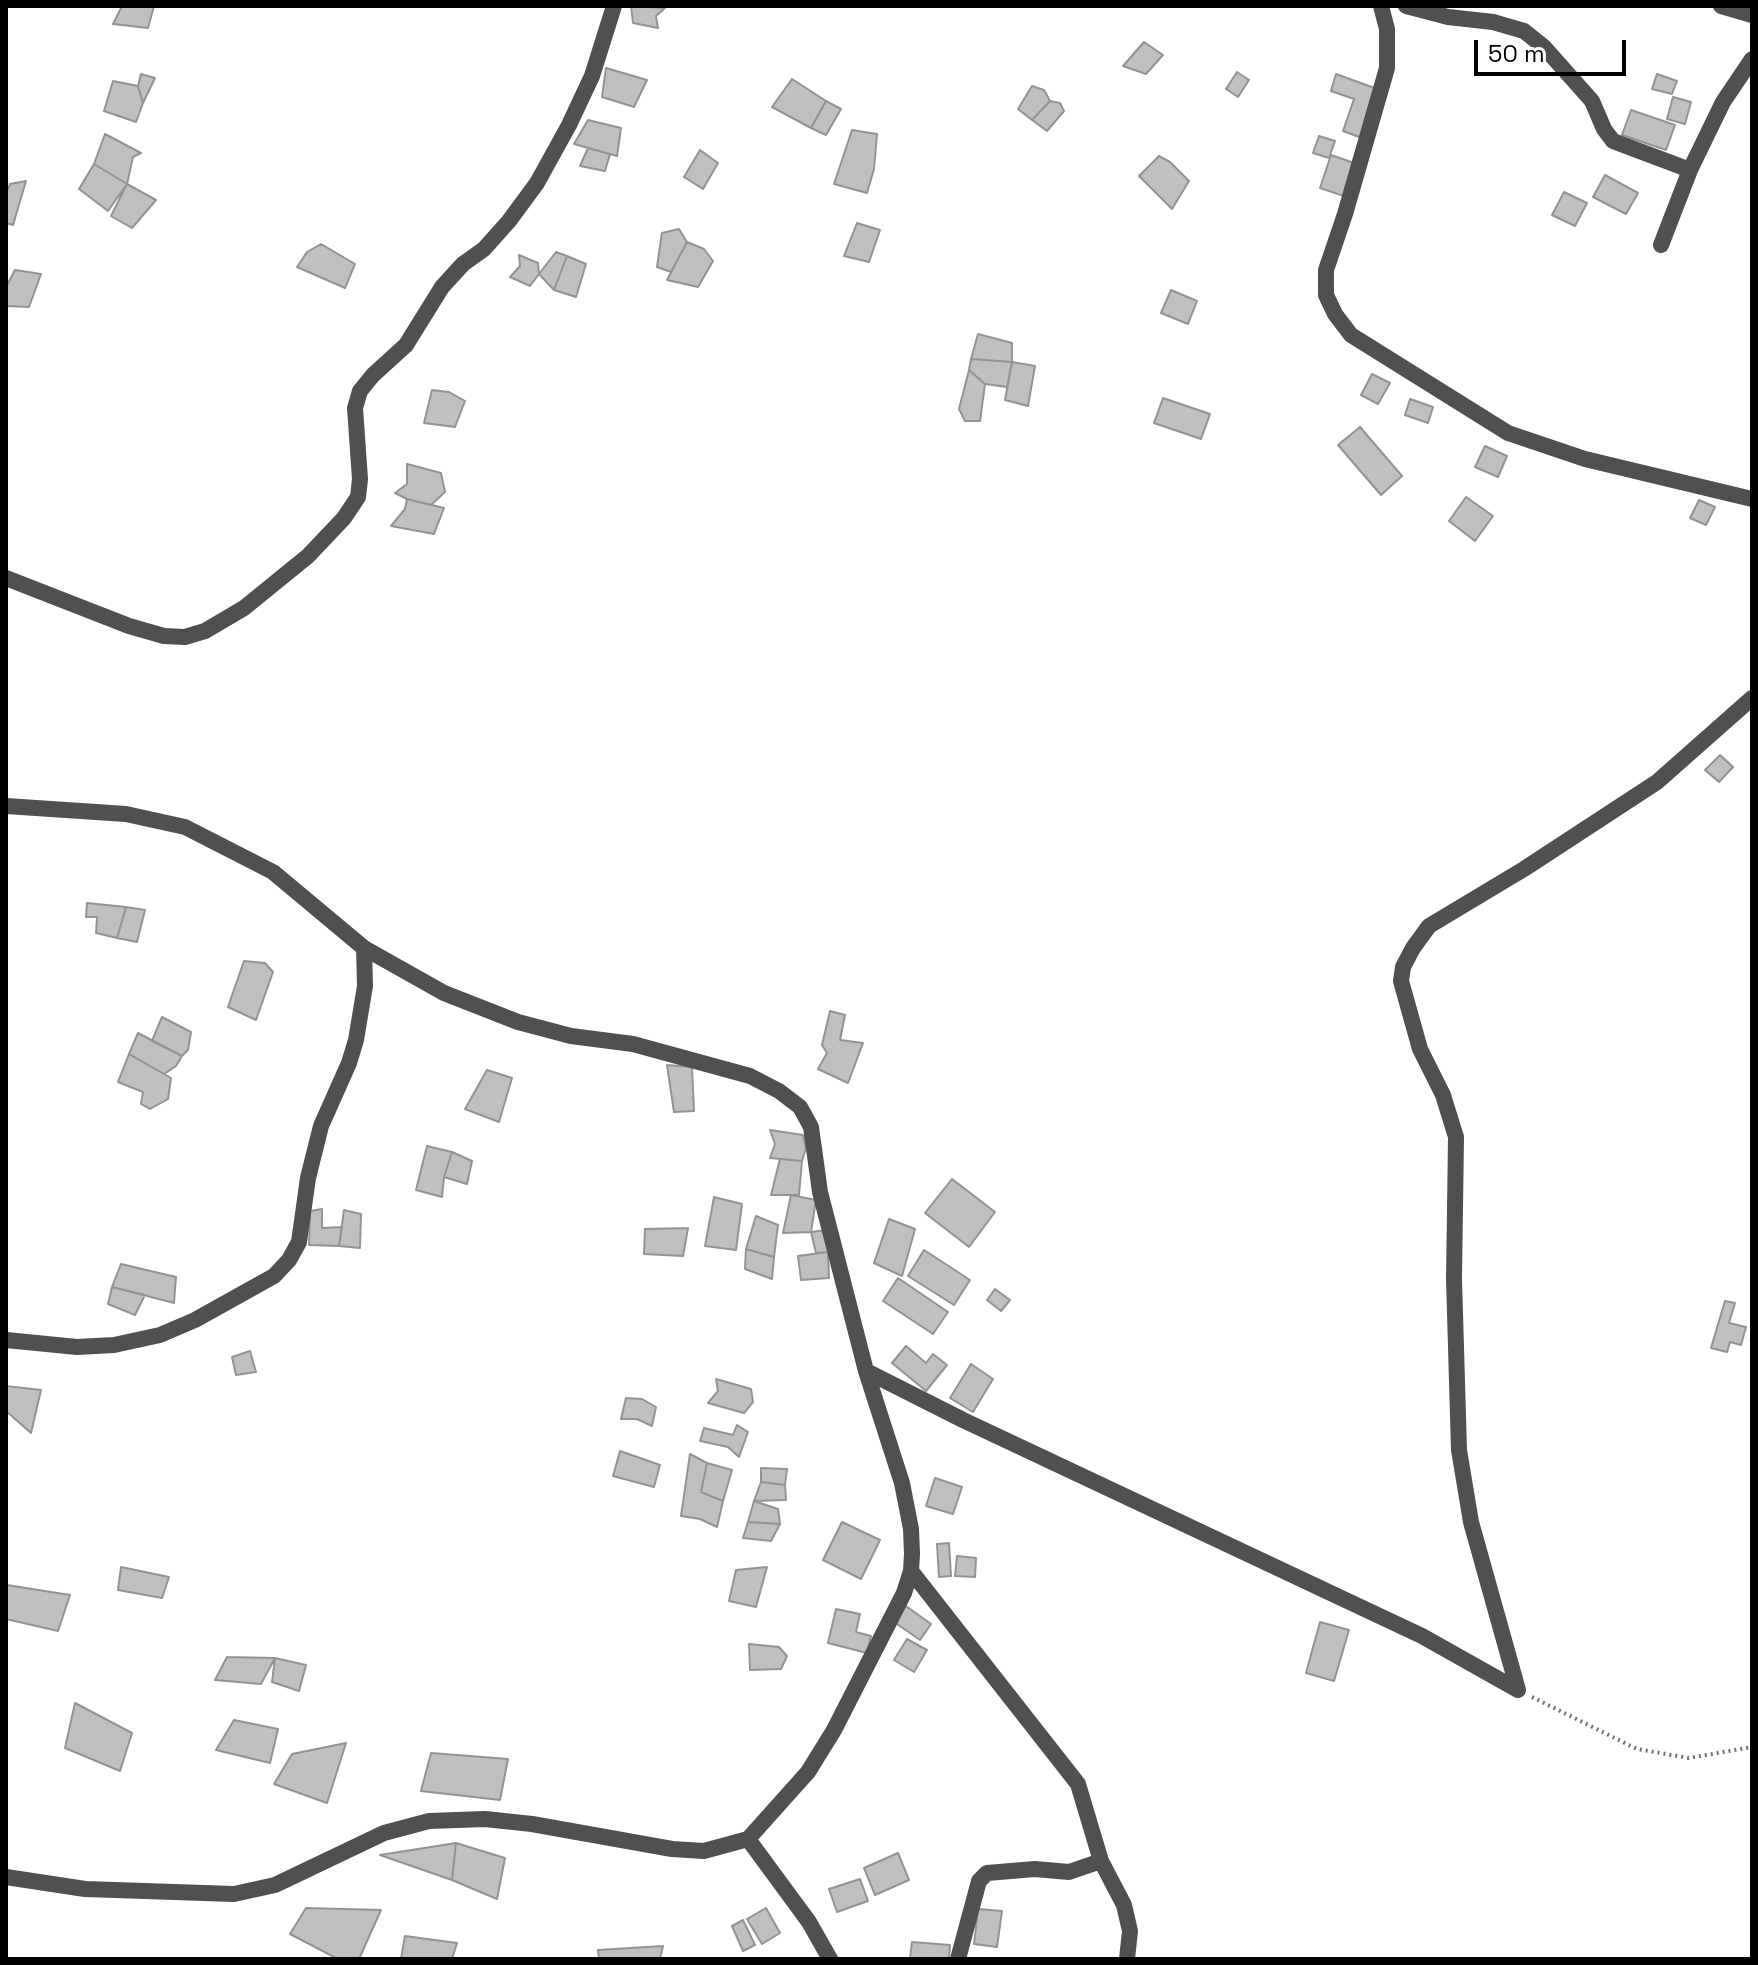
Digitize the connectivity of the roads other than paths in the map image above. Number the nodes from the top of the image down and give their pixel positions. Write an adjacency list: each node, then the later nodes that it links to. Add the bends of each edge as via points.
1 (614, 6): 10 (street, via 592,76 537,183 484,249 442,287 406,345 360,391 355,408 358,497 308,556 244,608 185,637 129,626)
2 (1381, 6): 9 (street, via 1387,68 1326,270 1326,295 1335,314 1351,335 1508,433 1585,459)
3 (1721, 6): 5 (street)
4 (1414, 8): 7 (street, via 1524,31 1592,101 1613,141)
5 (1752, 15)
6 (1752, 59): 7 (street, via 1723,102)
7 (1690, 170): 8 (street)
8 (1661, 245)
9 (1752, 499)
10 (6, 578)
11 (1752, 698): 15 (street, via 1657,782 1429,926 1403,967 1401,981 1420,1049 1456,1137 1459,1450 1471,1522 1518,1690 1422,1636)
12 (6, 806): 13 (street, via 126,814 185,827 273,872)
13 (364, 948): 14 (street, via 365,986 356,1040 321,1126 299,1242 289,1260 274,1276 160,1335 77,1347); 15 (street, via 444,993 518,1022 633,1044 750,1076 800,1107 811,1127 820,1192)
14 (6, 1340)
15 (866, 1371): 16 (street, via 902,1483 911,1529)
16 (911, 1571): 17 (street, via 834,1730 808,1772); 18 (street, via 1078,1784)
17 (748, 1839): 19 (street, via 704,1851 532,1824 429,1821 384,1833 275,1885 234,1894 85,1889); 20 (street)
18 (1101, 1861): 21 (street, via 1069,1872 987,1873 979,1881); 22 (street, via 1124,1905 1130,1931)
19 (6, 1877)
20 (830, 1959)
21 (958, 1959)
22 (1127, 1959)

